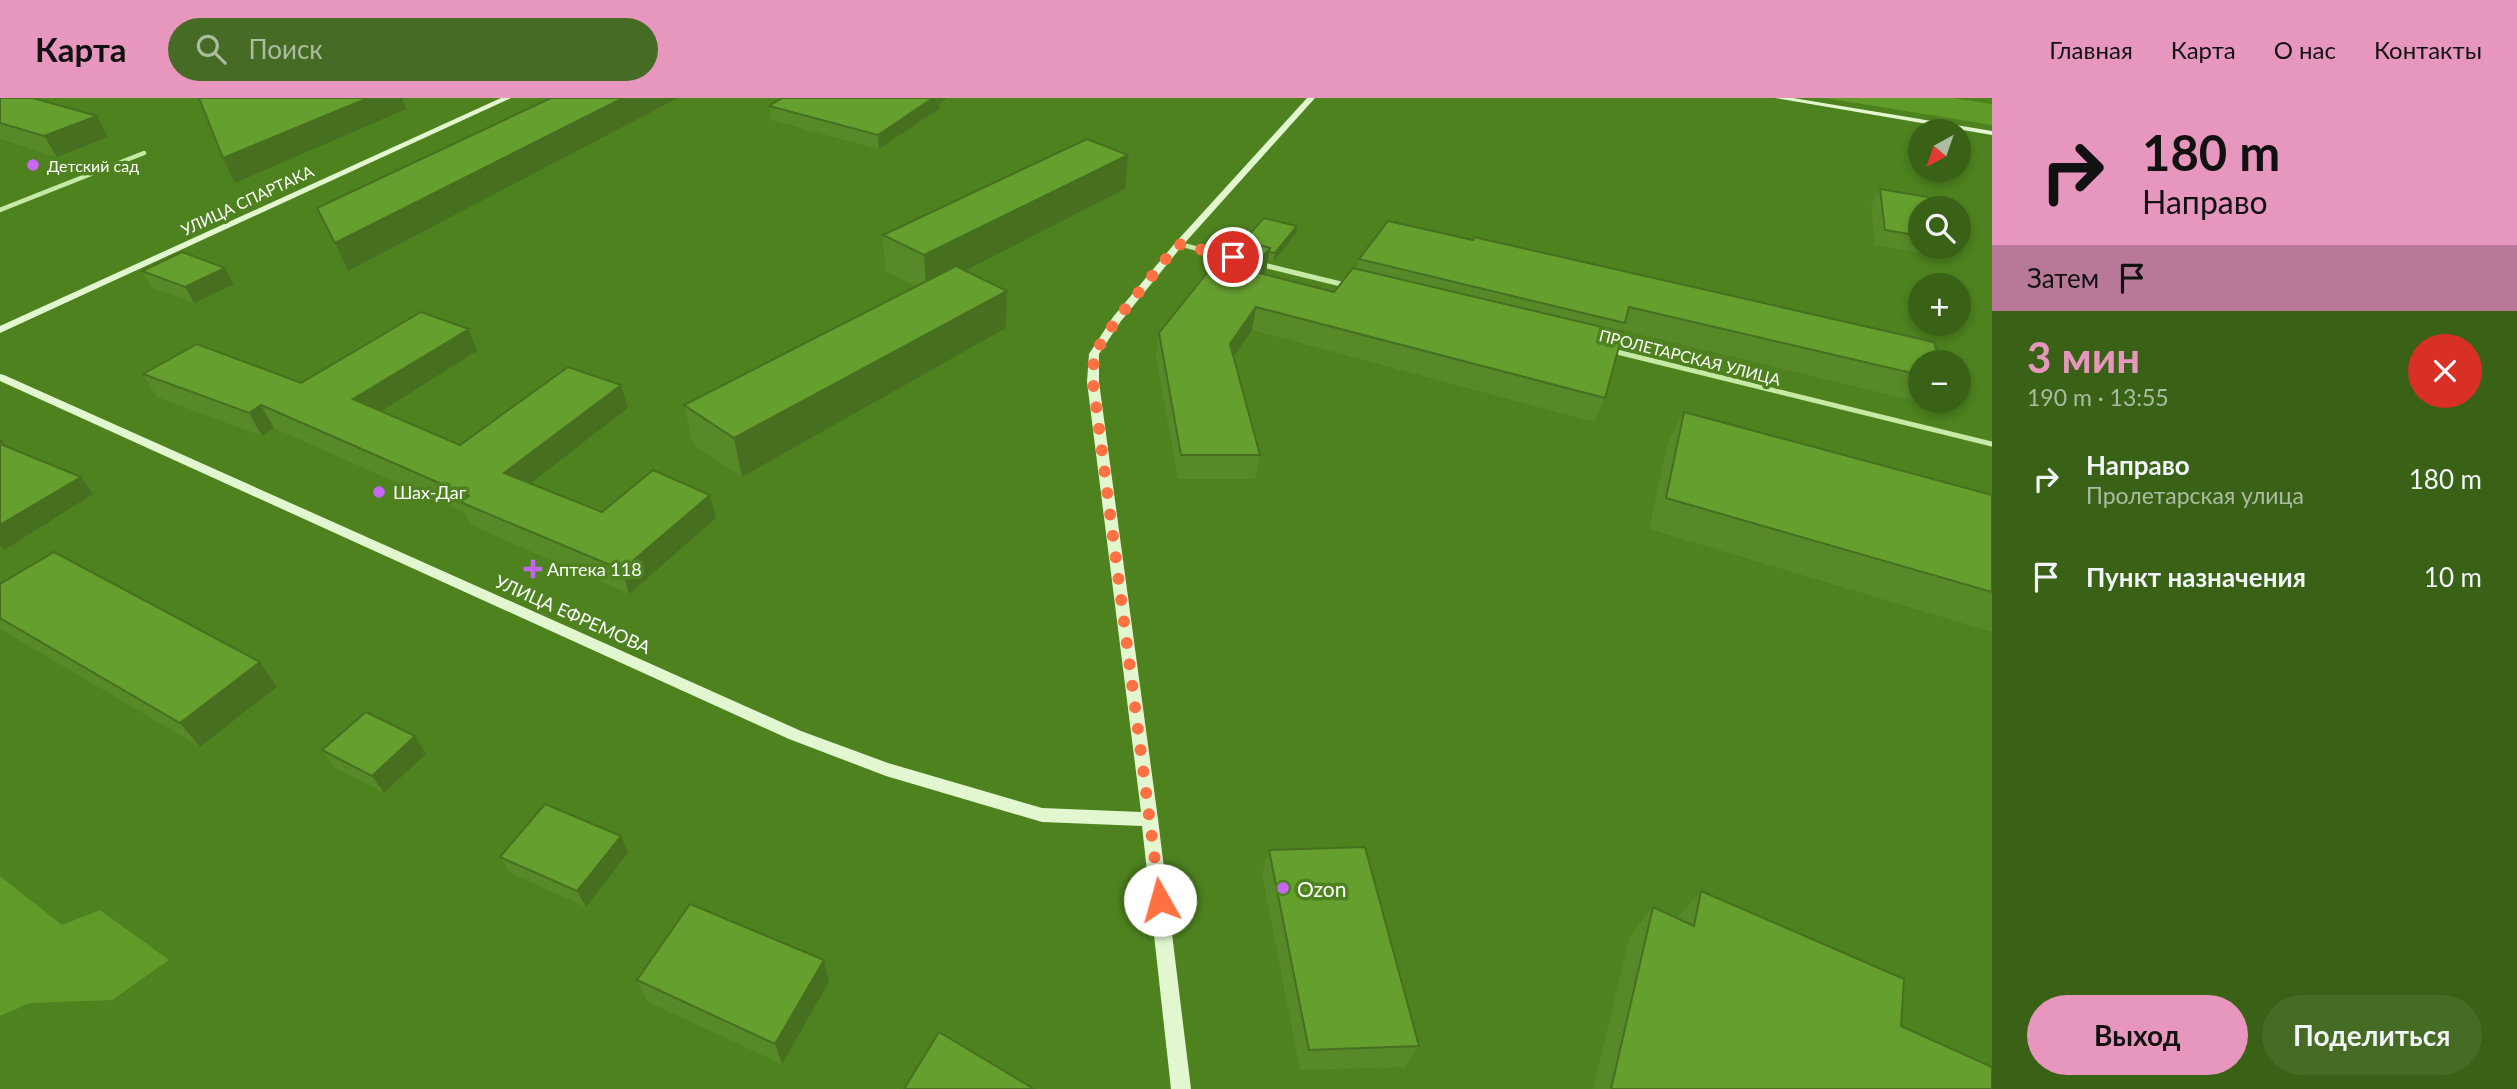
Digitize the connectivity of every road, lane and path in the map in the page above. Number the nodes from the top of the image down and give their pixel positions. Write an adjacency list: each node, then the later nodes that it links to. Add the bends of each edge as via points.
1 (507, 98): 11 (street, УЛИЦА СПАРТАКА)
2 (1311, 98): 7 (street)
3 (1779, 98): 4 (street)
4 (1992, 133)
5 (144, 153): 6 (street)
6 (0, 210)
7 (1178, 244): 8 (street); 15 (street, via 1094,354 1093,382)
8 (1233, 257)
9 (1246, 261): 10 (street)
10 (1354, 287)
11 (0, 330)
12 (1598, 347): 14 (street, ПРОЛЕТАРСКАЯ УЛИЦА)
13 (0, 377): 15 (street, УЛИЦА ЕФРЕМОВА, via 795,735 886,769 1042,815)
14 (1992, 443)
15 (1150, 819): 16 (street)
16 (1181, 1089)

